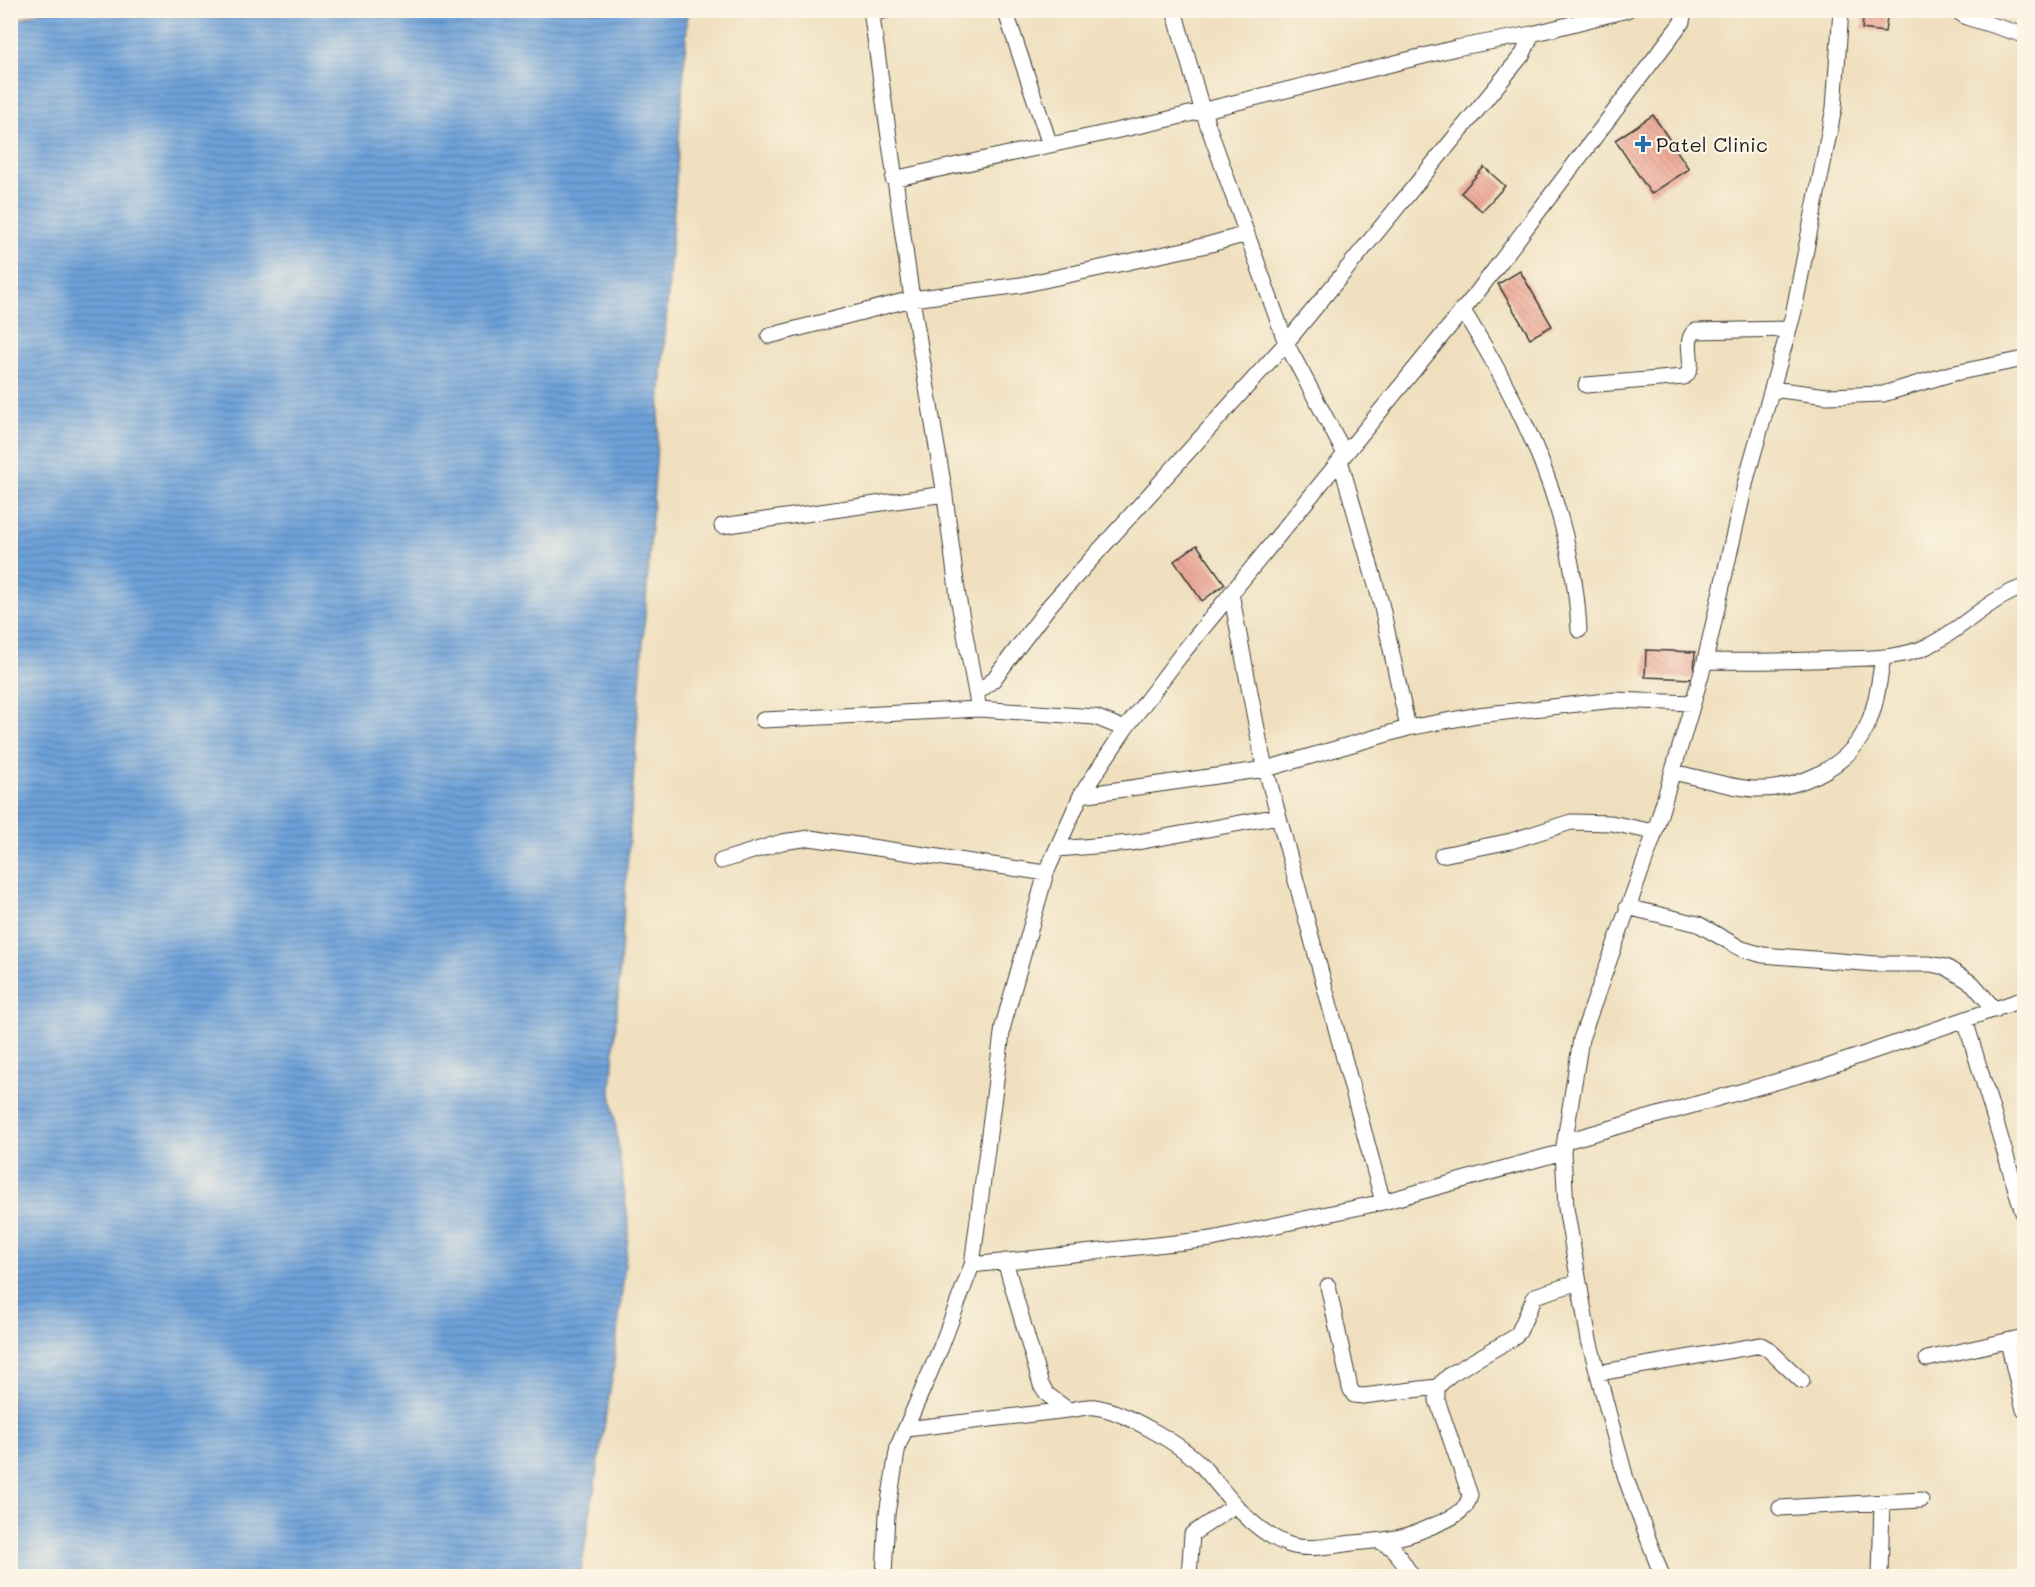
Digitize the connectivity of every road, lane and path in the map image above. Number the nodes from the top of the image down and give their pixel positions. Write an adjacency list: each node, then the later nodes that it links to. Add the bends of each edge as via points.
1 (1005, 10): 12 (street)
2 (1174, 10): 11 (street)
3 (1627, 10): 9 (street)
4 (1695, 10): 8 (street)
5 (1841, 10): 17 (street, via 1834,108)
6 (1956, 10): 10 (street, via 1966,17)
7 (876, 12): 13 (street)
8 (1683, 16): 16 (street)
9 (1532, 34): 11 (street, via 1456,48); 19 (street, via 1523,54)
10 (2025, 35)
11 (1202, 109): 12 (street); 14 (street)
12 (1050, 145): 13 (street)
13 (893, 179): 15 (street)
14 (1247, 234): 15 (street, via 1021,285); 19 (street)
15 (912, 299): 18 (street); 24 (street)
16 (1462, 309): 23 (street); 28 (street, via 1501,372 1535,444 1574,569)
17 (1789, 329): 21 (street, via 1695,331 1690,338 1689,373 1684,377); 22 (street)
18 (769, 336)
19 (1286, 343): 23 (street); 31 (street, via 1050,605)
20 (2025, 358): 22 (street, via 1883,394 1827,396)
21 (1586, 385)
22 (1772, 389): 30 (street, via 1747,476)
23 (1343, 457): 27 (street); 34 (street, via 1381,603)
24 (945, 494): 25 (street); 31 (street, via 958,597)
25 (722, 526)
26 (2025, 587): 29 (street, via 1976,612 1930,645)
27 (1231, 593): 35 (street); 36 (street)
28 (1580, 630)
29 (1883, 657): 30 (street, via 1767,662); 37 (street, via 1867,728 1855,748 1836,765 1791,785 1753,789)
30 (1705, 660): 32 (street)
31 (978, 701): 33 (street); 35 (street, via 1095,717)
32 (1693, 704): 34 (street, via 1615,700 1478,715); 37 (street)
33 (763, 720)
34 (1407, 728): 36 (street)
35 (1125, 729): 38 (street)
36 (1266, 769): 38 (street); 39 (street)
37 (1672, 772): 40 (street)
38 (1080, 795): 41 (street)
39 (1278, 816): 41 (street, via 1132,843); 50 (street)
40 (1654, 832): 42 (street, via 1611,823 1571,822 1511,841); 45 (street)
41 (1057, 849): 44 (street)
42 (1442, 855)
43 (721, 861): 44 (street, via 782,842 810,838)
44 (1046, 873): 53 (street, via 1003,1026)
45 (1627, 907): 47 (street, via 1698,924 1742,949 1763,955 1946,967 1973,984); 49 (street, via 1581,1039)
46 (2025, 999): 47 (street)
47 (1995, 1010): 48 (street)
48 (1965, 1020): 49 (street, via 1821,1069); 51 (street)
49 (1564, 1147): 50 (street); 54 (street, via 1566,1208)
50 (1383, 1202): 52 (street, via 1212,1239)
51 (2025, 1216)
52 (1005, 1262): 53 (street); 62 (street, via 1041,1385)
53 (972, 1265): 64 (street)
54 (1579, 1282): 59 (street); 61 (street, via 1535,1296 1513,1338 1450,1374)
55 (1328, 1286): 61 (street, via 1354,1395)
56 (2025, 1337): 57 (street)
57 (2008, 1342): 58 (street); 63 (street)
58 (1927, 1359)
59 (1598, 1373): 60 (street, via 1761,1346); 73 (street, via 1626,1479)
60 (1802, 1381)
61 (1437, 1387): 69 (street, via 1437,1400 1467,1486 1468,1503 1454,1516 1415,1534)
62 (1068, 1410): 64 (street); 67 (street, via 1095,1407 1167,1438 1201,1465)
63 (2025, 1410)
64 (906, 1429): 70 (street, via 898,1446 887,1514)
65 (1921, 1500): 66 (street)
66 (1882, 1502): 68 (street); 74 (street)
67 (1234, 1506): 69 (street, via 1259,1528 1291,1546); 71 (street, via 1192,1534)
68 (1780, 1508)
69 (1379, 1541): 72 (street, via 1394,1549)
70 (884, 1576)
71 (1189, 1576)
72 (1412, 1576)
73 (1662, 1576)
74 (1880, 1576)

